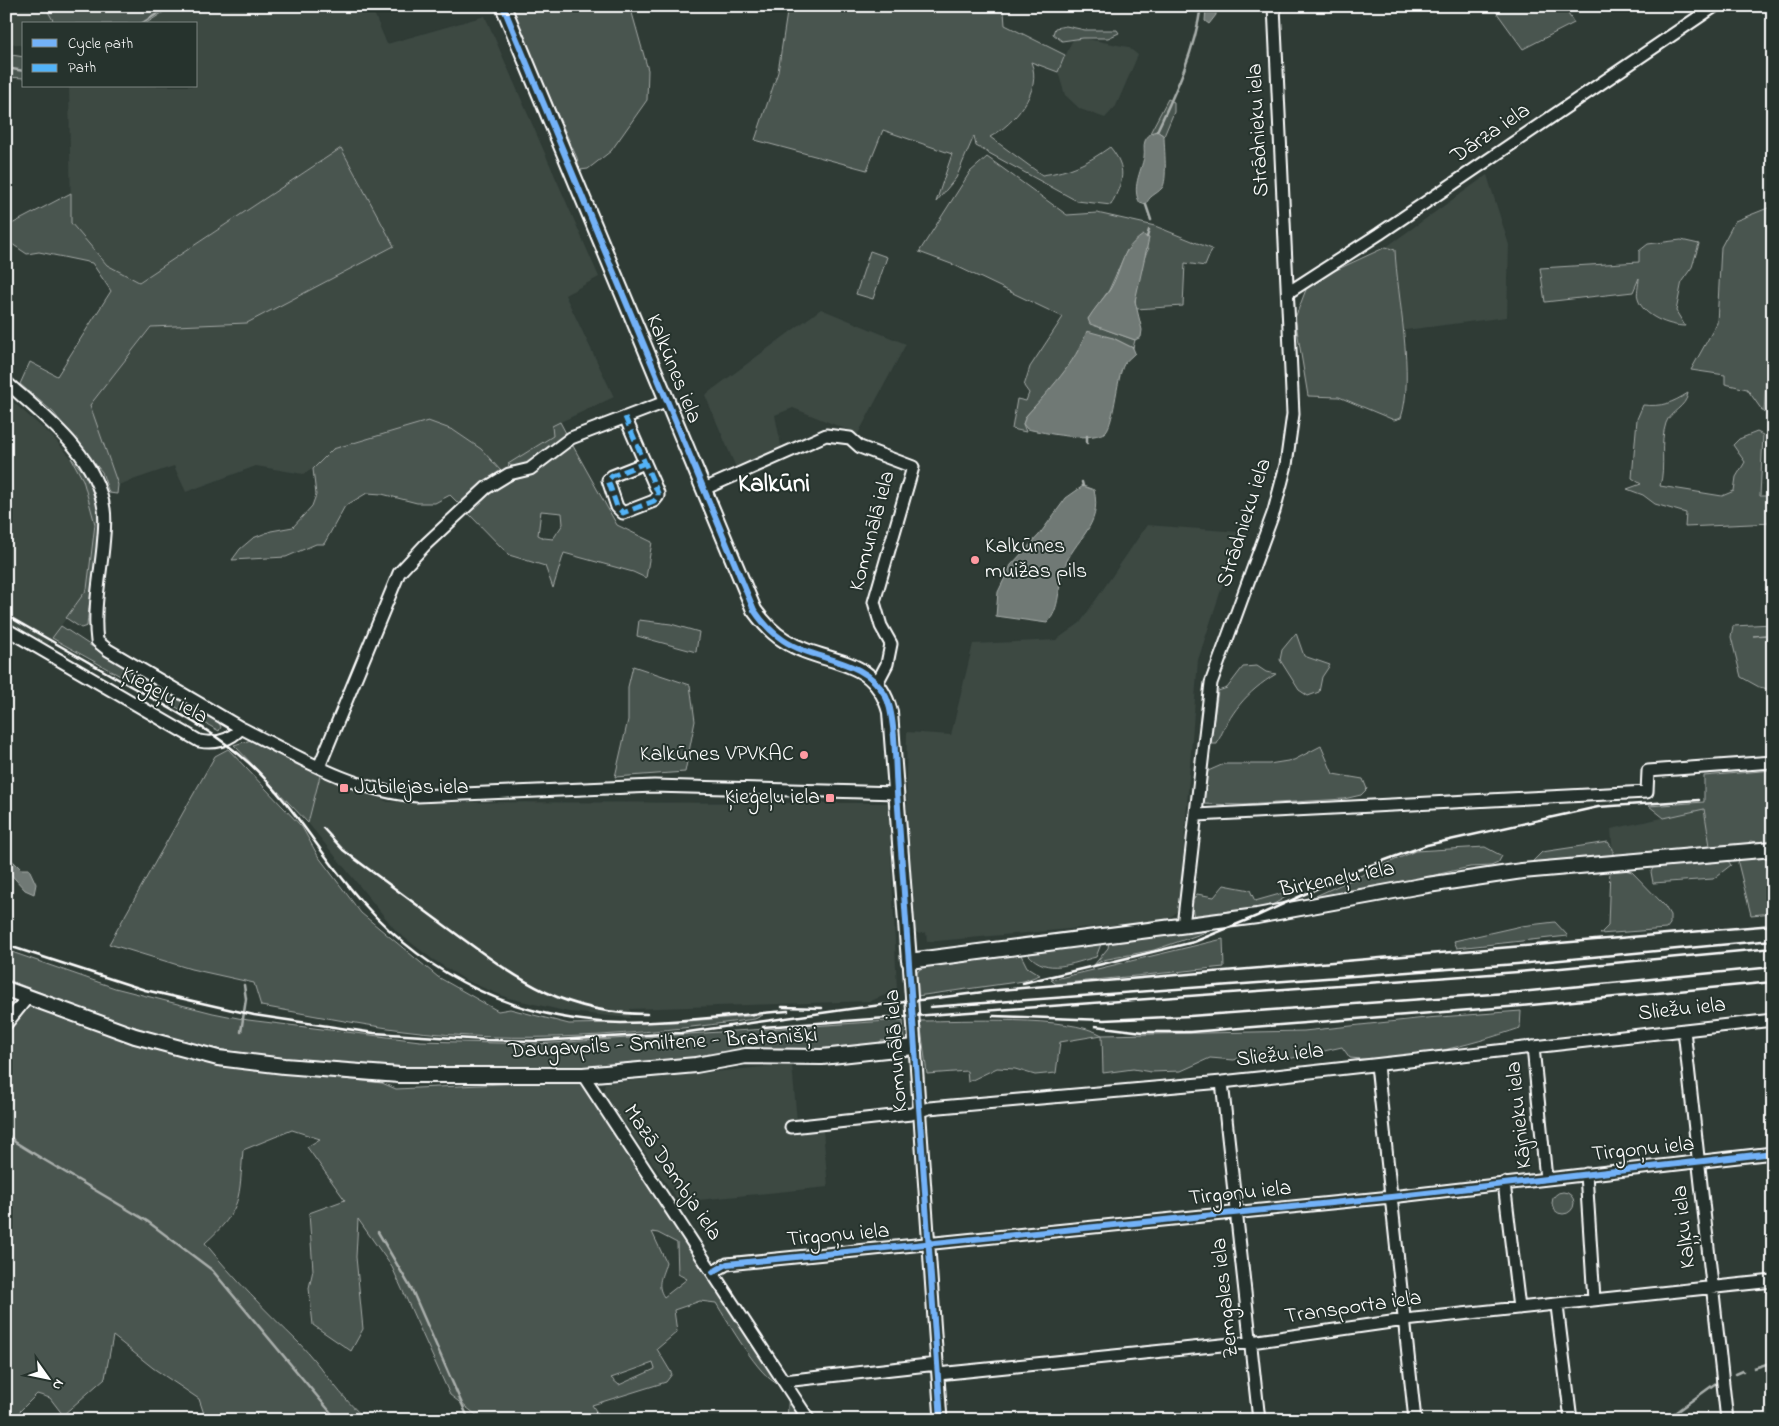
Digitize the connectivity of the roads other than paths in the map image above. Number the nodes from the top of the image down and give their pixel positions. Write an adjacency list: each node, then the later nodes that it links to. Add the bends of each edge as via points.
1 (503, 6): 6 (main road, Kalkūnes iela)
2 (1274, 6): 4 (street, Strādnieku iela)
3 (1715, 6): 4 (street, Dārza iela)
4 (1289, 292): 16 (street, Strādnieku iela, via 1293,414 1286,466 1274,511 1211,683)
5 (6, 382): 12 (street, via 65,436 99,486 105,526 95,624 98,641)
6 (668, 401): 7 (street); 9 (main road, Kalkūnes iela)
7 (625, 417): 8 (street); 14 (street, via 571,438 530,469 510,474 486,488 399,573)
8 (645, 463): 8 (street, via 658,496 654,501 623,513 617,507 608,480)
9 (704, 489): 11 (main road, Kalkūnes iela, via 754,610 764,623 784,641 856,668); 11 (street, Komunālā iela, via 826,435 850,438 860,447 913,467 874,602 881,626 891,644 887,664)
10 (6, 629): 12 (street, Ķieģeļu iela, via 199,740 214,744 236,734)
11 (877, 683): 15 (main road, Komunālā iela, via 886,696 890,712)
12 (241, 728): 14 (street)
13 (1773, 762): 16 (street, via 1648,771 1647,792)
14 (319, 767): 15 (street, via 357,784 417,796 654,786)
15 (897, 793): 19 (main road, Komunālā iela)
16 (1197, 815): 18 (street, Strādnieku iela)
17 (1773, 849): 18 (main road, Birķeneļu iela, via 1522,871)
18 (1183, 926): 19 (main road, Birķeneļu iela)
19 (909, 961): 25 (street, Komunālā iela)
20 (6, 990): 21 (main road, Daugavpils - Smiltene - Bratanišķi)
21 (27, 998): 23 (street); 28 (main road, Daugavpils - Smiltene - Bratanišķi, via 135,1036 232,1060 399,1075)
22 (1773, 1020): 24 (street, Sliežu iela)
23 (6, 1024)
24 (1684, 1030): 26 (street, Sliežu iela); 33 (street, Kaļķu iela)
25 (914, 1047): 28 (main road, Daugavpils - Smiltene - Bratanišķi, via 822,1057 746,1056); 30 (street, Komunālā iela)
26 (1533, 1047): 27 (street, Sliežu iela); 35 (street, Kājnieku iela)
27 (1377, 1065): 29 (street, Sliežu iela); 37 (street)
28 (583, 1075): 40 (street, Mazā Dambja iela)
29 (1222, 1082): 30 (street, Sliežu iela, via 929,1108); 38 (street, Zemgales iela)
30 (919, 1112): 31 (street, Sliežu iela); 39 (street, Komunālā iela)
31 (791, 1128)
32 (1773, 1154): 33 (street, Tirgoņu iela)
33 (1698, 1162): 34 (street, Tirgoņu iela); 42 (street, Kaļķu iela)
34 (1586, 1174): 35 (street, Tirgoņu iela); 43 (street)
35 (1546, 1179): 36 (street, Tirgoņu iela)
36 (1504, 1183): 37 (street, Tirgoņu iela); 45 (street)
37 (1391, 1197): 38 (street, Tirgoņu iela); 46 (street)
38 (1237, 1212): 39 (street, Tirgoņu iela); 47 (street, Zemgales iela)
39 (929, 1245): 40 (street, Tirgoņu iela, via 727,1264); 48 (street, Komunālā iela)
40 (713, 1272): 49 (street, Mazā Dambja iela)
41 (1773, 1282): 42 (street, Transporta iela)
42 (1711, 1288): 43 (street, Transporta iela); 55 (street, Kaļķu iela)
43 (1594, 1300): 44 (street, Transporta iela)
44 (1557, 1306): 45 (street, Transporta iela); 54 (street)
45 (1519, 1308): 46 (street, Transporta iela)
46 (1405, 1320): 47 (street, Transporta iela); 53 (street)
47 (1250, 1342): 48 (street, Transporta iela); 52 (street, Zemgales iela)
48 (938, 1369): 49 (street, Transporta iela); 51 (street, Komunālā iela)
49 (784, 1381): 50 (street, Mazā Dambja iela)
50 (809, 1420)
51 (941, 1420)
52 (1259, 1420)
53 (1415, 1420)
54 (1571, 1420)
55 (1726, 1420)

